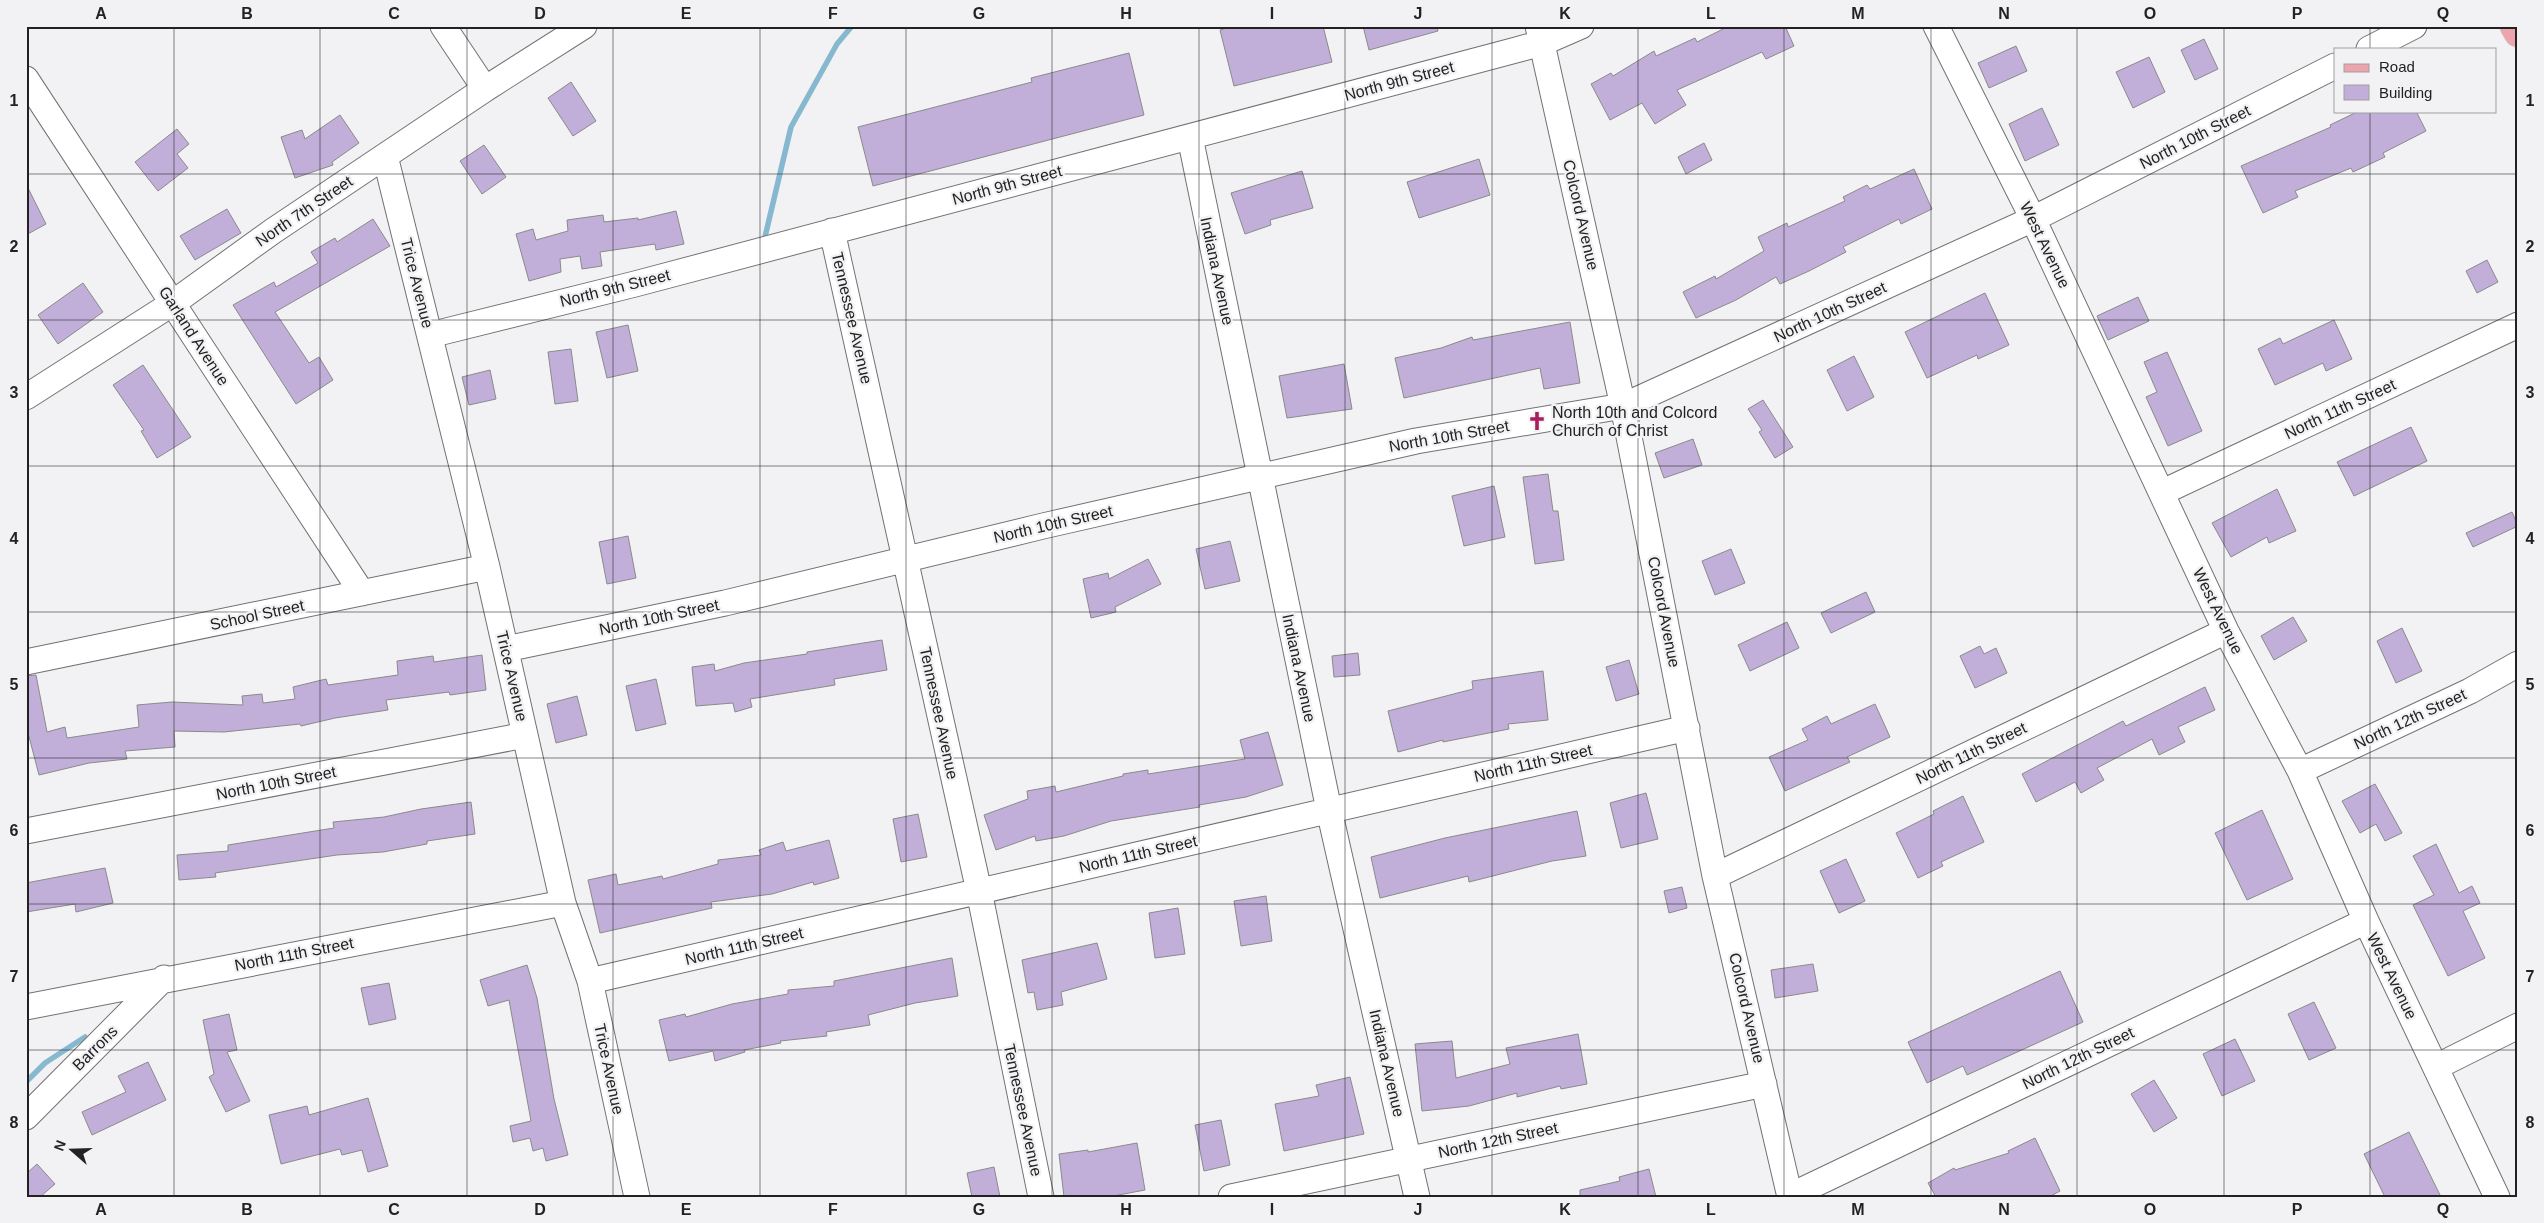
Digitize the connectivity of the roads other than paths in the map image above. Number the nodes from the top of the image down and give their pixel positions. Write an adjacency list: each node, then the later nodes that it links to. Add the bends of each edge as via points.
1 (443, 26): 12 (street)
2 (584, 26): 12 (street, North 7th Street)
3 (1581, 26): 8 (street, North 9th Street)
4 (1936, 26): 15 (street, West Avenue)
5 (2414, 26): 9 (street)
6 (2514, 26): 7 (main road)
7 (2518, 33)
8 (1540, 35): 13 (street, North 9th Street); 21 (street, Colcord Avenue)
9 (2371, 48)
10 (2334, 67): 15 (street, North 10th Street)
11 (26, 78): 17 (street, Garland Avenue)
12 (485, 89): 14 (street, North 7th Street)
13 (1190, 137): 16 (street, North 9th Street); 22 (street, Indiana Avenue)
14 (385, 156): 17 (street, North 7th Street); 19 (street, Trice Avenue)
15 (2033, 219): 21 (street, North 10th Street); 23 (street, West Avenue)
16 (832, 231): 19 (street, North 9th Street); 24 (street, Tennessee Avenue)
17 (173, 303): 20 (street, North 7th Street); 26 (street, Garland Avenue)
18 (2518, 325): 23 (street, North 11th Street)
19 (430, 335): 25 (street, Trice Avenue)
20 (26, 397)
21 (1624, 406): 22 (street, North 10th Street, via 1416,441); 31 (street, Colcord Avenue)
22 (1260, 477): 24 (street, North 10th Street); 34 (street, Indiana Avenue)
23 (2163, 492): 27 (street, West Avenue)
24 (905, 560): 28 (street, North 10th Street, via 725,603); 37 (street, Tennessee Avenue)
25 (487, 568): 26 (street, School Street); 28 (street, Trice Avenue)
26 (362, 593): 29 (street, School Street)
27 (2226, 630): 33 (street, West Avenue); 36 (street, North 11th Street)
28 (506, 649): 32 (street, Trice Avenue)
29 (26, 662)
30 (2518, 664): 33 (street, North 12th Street, via 2470,691)
31 (1687, 728): 34 (street, North 11th Street); 36 (street, Colcord Avenue)
32 (525, 735): 35 (street, North 10th Street); 38 (street, Trice Avenue)
33 (2300, 771): 39 (street, West Avenue)
34 (1329, 810): 37 (street, North 11th Street); 47 (street, Indiana Avenue)
35 (26, 831)
36 (1715, 876): 45 (street, Colcord Avenue)
37 (979, 891): 41 (street, North 11th Street); 50 (street, Tennessee Avenue)
38 (563, 903): 40 (street, North 11th Street); 41 (street, Trice Avenue)
39 (2366, 921): 44 (street, West Avenue); 48 (street, North 12th Street)
40 (164, 978): 42 (street, North 11th Street); 46 (street, Barrons)
41 (590, 981): 49 (street, Trice Avenue)
42 (26, 1007)
43 (2518, 1026): 44 (street)
44 (2436, 1067): 53 (street, West Avenue)
45 (1764, 1084): 47 (street, North 12th Street); 48 (street, Colcord Avenue)
46 (26, 1117)
47 (1408, 1159): 51 (street, North 12th Street); 52 (street, Indiana Avenue)
48 (1790, 1196)
49 (637, 1197)
50 (1041, 1197)
51 (1231, 1197)
52 (1417, 1197)
53 (2497, 1197)

